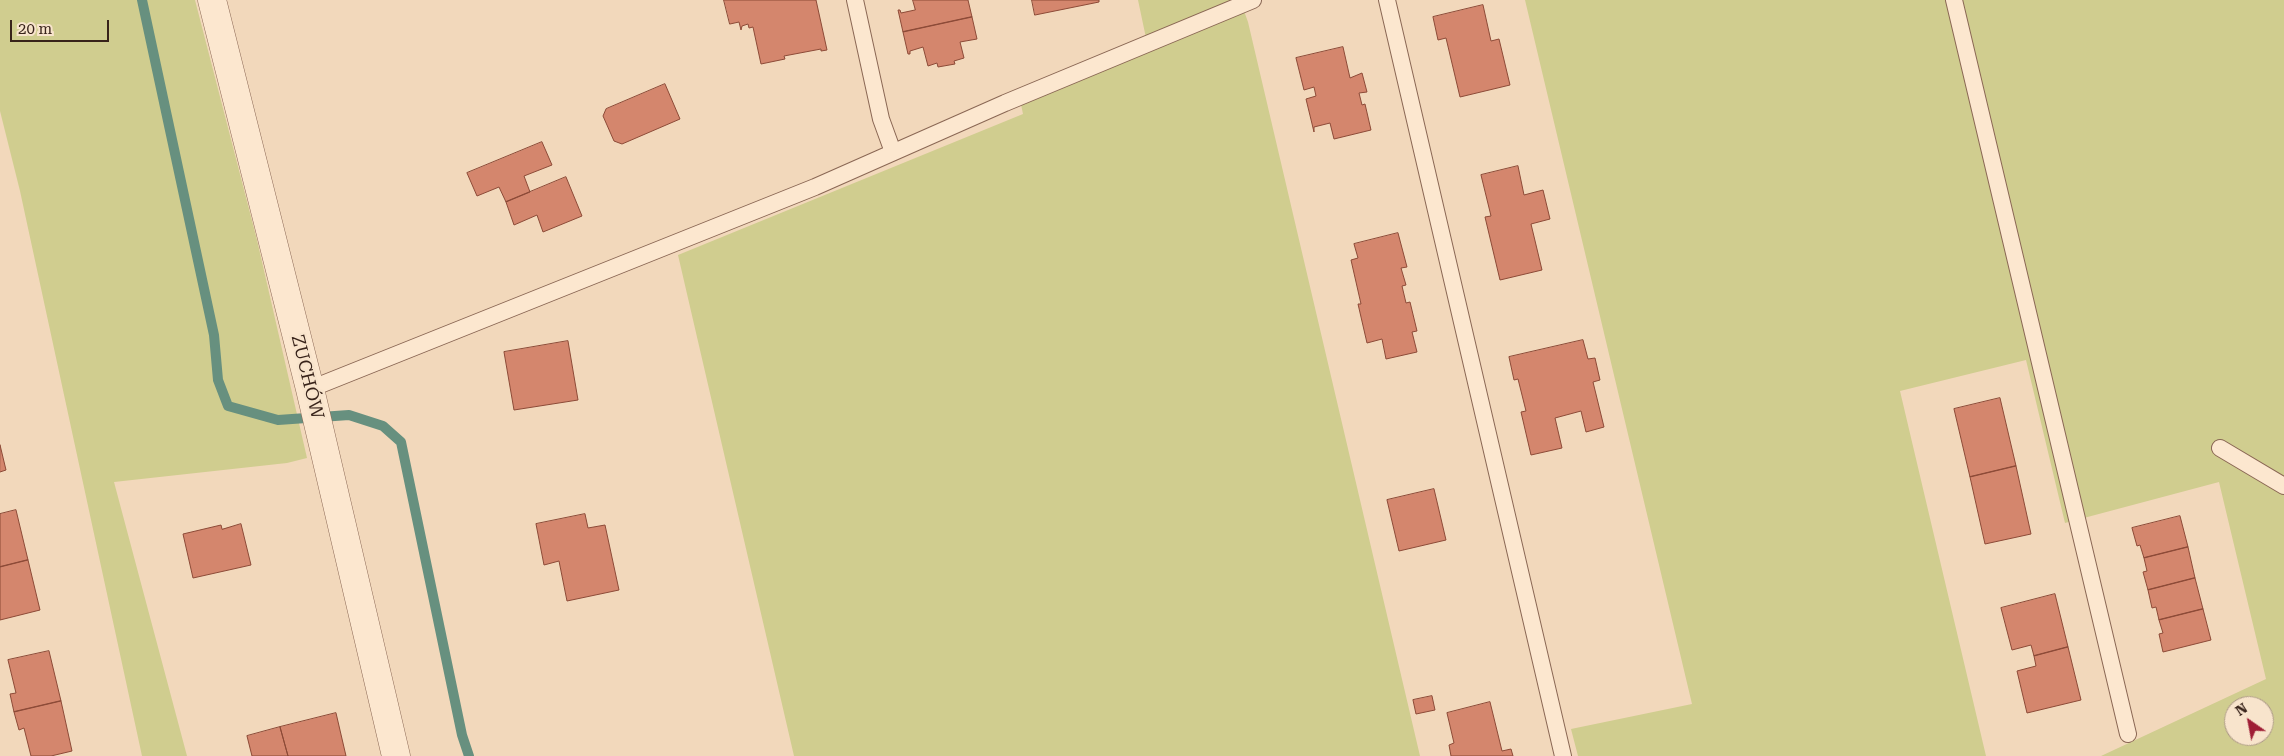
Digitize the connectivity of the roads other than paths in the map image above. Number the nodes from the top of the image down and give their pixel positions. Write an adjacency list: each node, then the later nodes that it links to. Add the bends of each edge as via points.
1 (212, 0): 7 (street, ZUCHÓW)
2 (855, 0): 6 (lane, via 881,119)
3 (1253, 0): 6 (lane)
4 (1387, 0): 12 (lane)
5 (1954, 0): 10 (lane)
6 (893, 152): 7 (lane)
7 (310, 389): 11 (street, ZUCHÓW)
8 (2220, 448): 9 (lane)
9 (2284, 486)
10 (2128, 734)
11 (396, 756)
12 (1563, 756)

